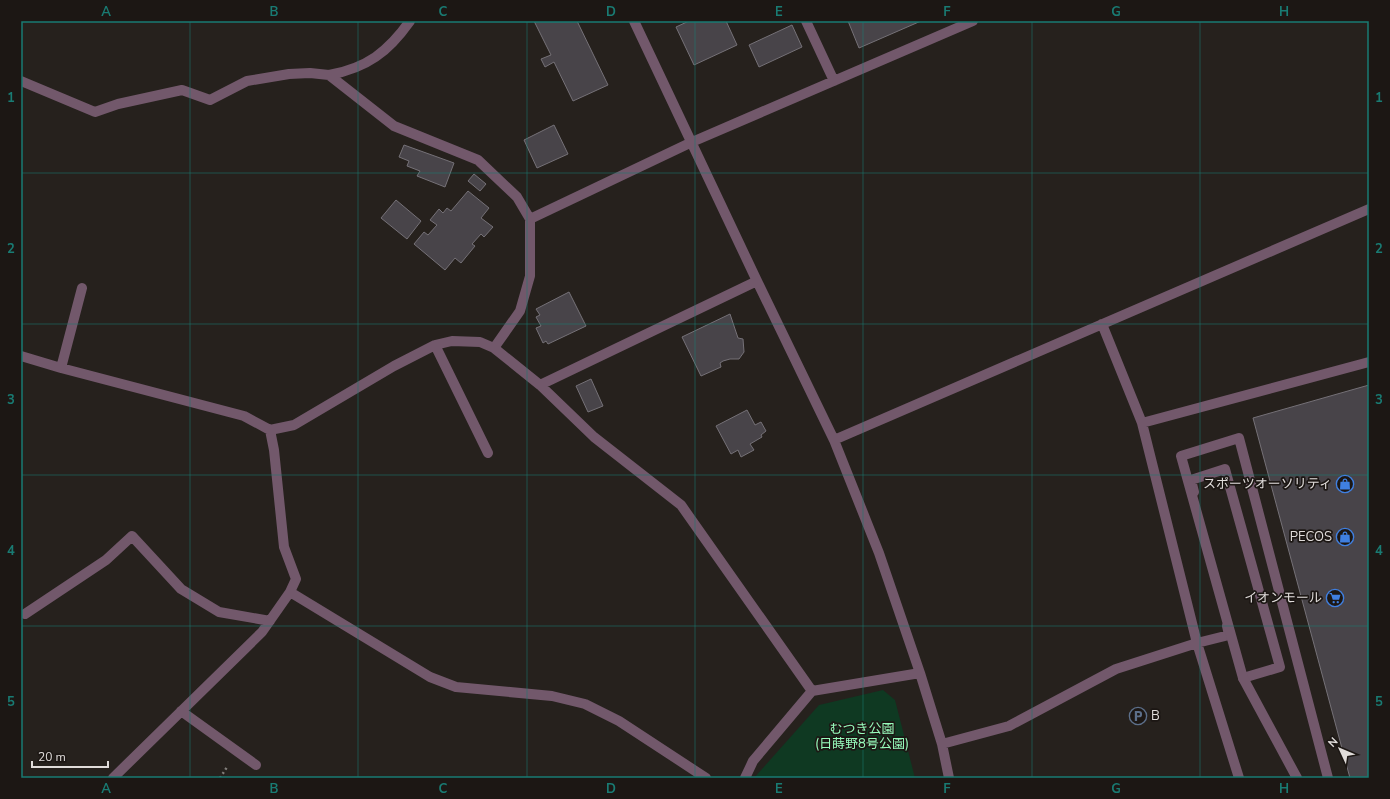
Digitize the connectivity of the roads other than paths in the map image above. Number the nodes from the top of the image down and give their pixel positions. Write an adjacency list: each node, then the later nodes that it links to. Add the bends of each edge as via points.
1 (410, 21): 5 (street, via 377,57 347,71)
2 (634, 21): 8 (street)
3 (806, 21): 7 (street)
4 (972, 21): 7 (street)
5 (329, 75): 6 (street, via 289,74 246,81 210,100 182,90 118,104 96,112); 10 (street, via 394,126 478,160 517,197)
6 (21, 81)
7 (834, 81): 8 (street)
8 (692, 142): 10 (street); 11 (street)
9 (1369, 209): 13 (street)
10 (530, 219): 15 (street, via 530,276 520,311)
11 (757, 281): 19 (street); 22 (street)
12 (82, 288): 18 (street)
13 (1102, 324): 20 (street); 22 (street)
14 (435, 345): 15 (street, via 452,341 480,342); 21 (street, via 294,425); 23 (street)
15 (494, 348): 19 (street)
16 (21, 356): 18 (street)
17 (1369, 362): 20 (street)
18 (61, 368): 21 (street, via 244,416)
19 (540, 385): 30 (street, via 594,438 681,505)
20 (1142, 423): 27 (street)
21 (270, 430): 24 (street, via 284,547 296,579)
22 (834, 440): 28 (street, via 879,553)
23 (488, 453)
24 (290, 592): 26 (street); 35 (street, via 430,677 456,687 552,696 585,704 619,721)
25 (25, 614): 26 (street, via 106,560 132,536 180,589 219,612)
26 (270, 621): 31 (street, via 262,632)
27 (1197, 643): 29 (street, via 1229,635 1191,480 1225,469 1280,667); 32 (street, via 1116,670 1009,726); 38 (street)
28 (920, 673): 30 (street); 32 (street)
29 (1243, 678): 39 (street, bridge); 40 (street, bridge, via 1181,456 1239,438)
30 (812, 691): 36 (street, via 753,761)
31 (180, 711): 33 (street); 34 (street)
32 (942, 744): 37 (street)
33 (256, 765)
34 (112, 778)
35 (706, 778)
36 (746, 778)
37 (949, 778)
38 (1238, 778)
39 (1297, 778)
40 (1328, 778)

